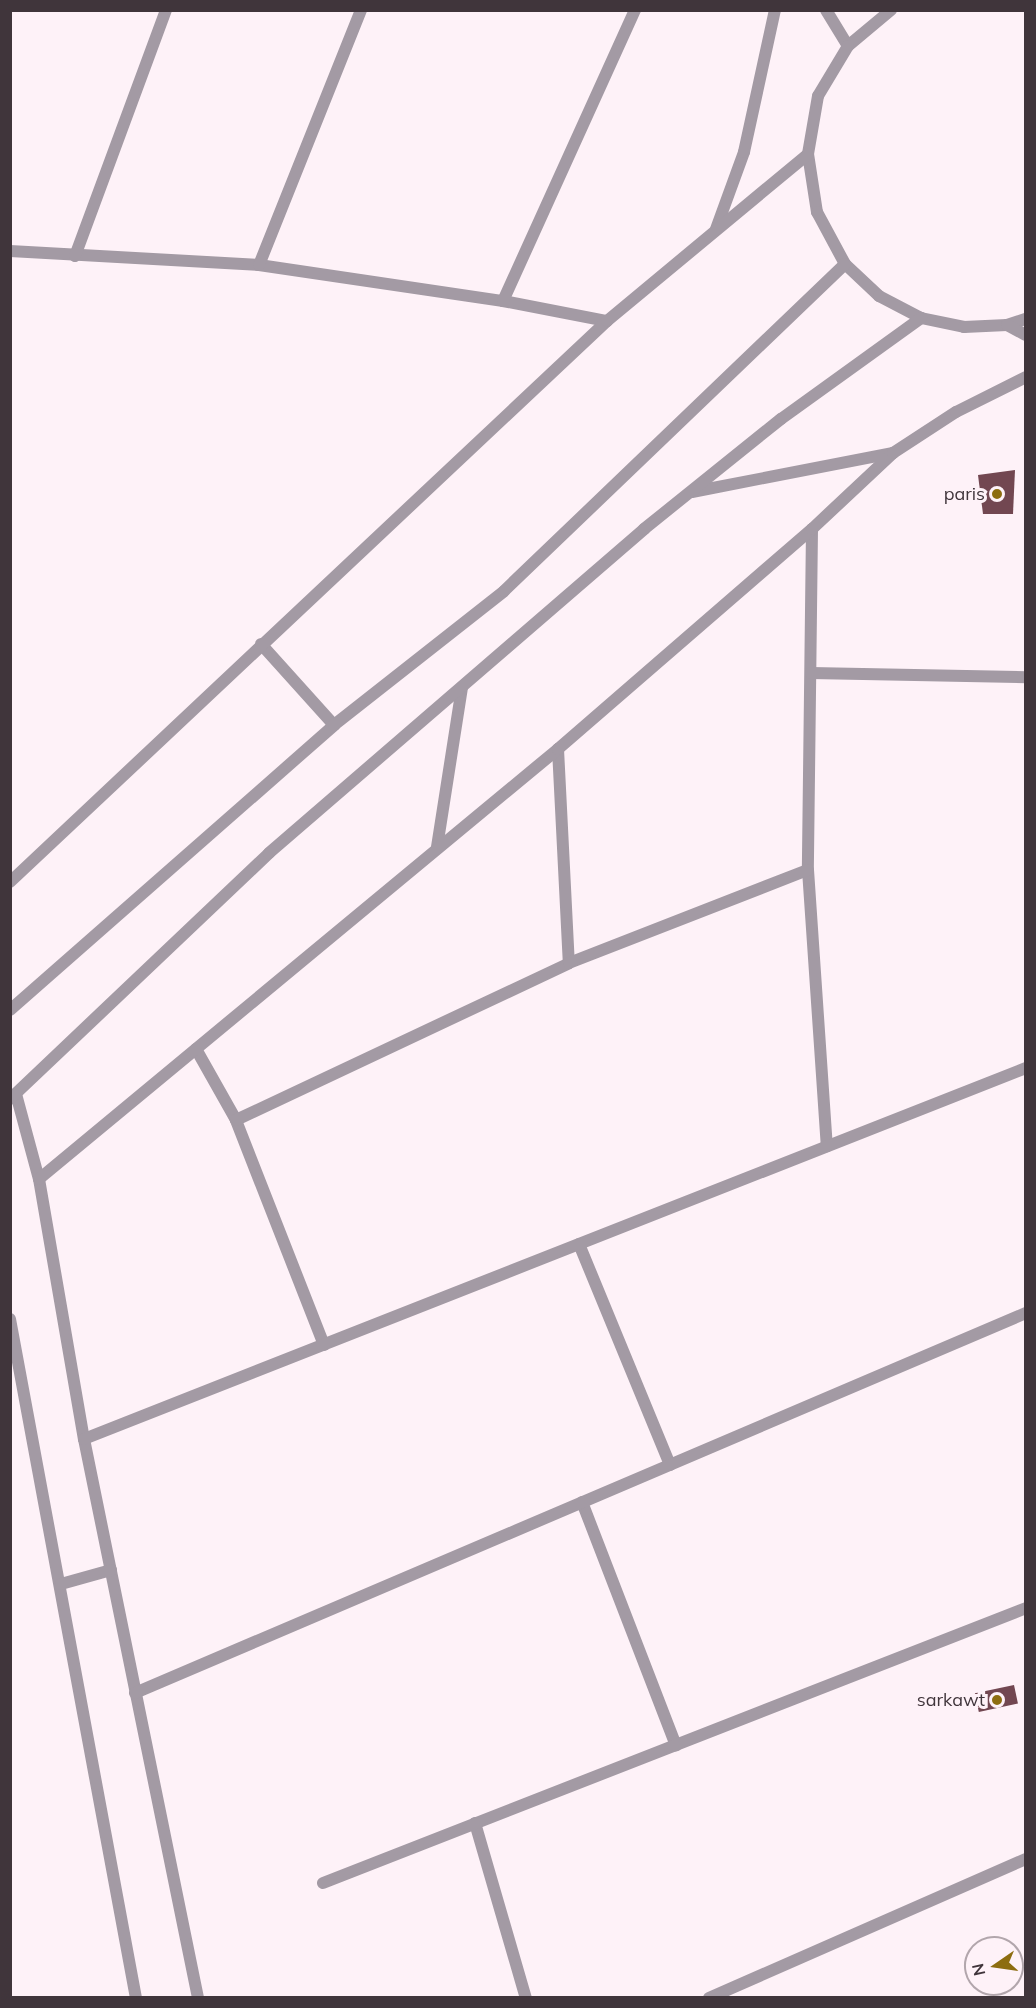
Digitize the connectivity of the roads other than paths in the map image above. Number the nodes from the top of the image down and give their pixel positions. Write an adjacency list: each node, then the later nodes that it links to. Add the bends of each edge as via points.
1 (166, 10): 11 (street)
2 (361, 10): 13 (street)
3 (635, 10): 14 (street)
4 (775, 10): 9 (street, via 744,152)
5 (826, 10): 7 (street)
6 (891, 10): 7 (street)
7 (848, 46): 8 (street, via 818,96)
8 (808, 154): 9 (street); 12 (street, via 817,212)
9 (715, 230): 17 (street)
10 (10, 251): 11 (street)
11 (75, 256): 13 (street)
12 (845, 264): 15 (street, via 879,296); 28 (street, via 504,591)
13 (259, 265): 14 (street)
14 (503, 301): 17 (street)
15 (921, 318): 18 (street, via 964,327); 22 (street, via 781,419)
16 (1026, 319): 18 (street)
17 (607, 321): 24 (street)
18 (1007, 325): 19 (street)
19 (1026, 335)
20 (1026, 377): 21 (street, via 956,412)
21 (893, 453): 22 (street); 23 (street)
22 (691, 492): 27 (street)
23 (812, 529): 25 (street); 29 (street)
24 (261, 644): 28 (street); 33 (street)
25 (811, 673): 26 (street); 32 (street)
26 (1026, 677)
27 (462, 687): 30 (street); 39 (street, via 269,853)
28 (334, 725): 36 (street)
29 (558, 749): 30 (street); 35 (street)
30 (437, 847): 37 (street)
31 (10, 867): 33 (street)
32 (808, 870): 35 (street); 41 (street)
33 (23, 871): 34 (street)
34 (10, 882)
35 (569, 963): 40 (street)
36 (10, 1010)
37 (196, 1049): 40 (street); 42 (street)
38 (1026, 1068): 41 (street)
39 (13, 1096): 42 (street)
40 (236, 1120): 46 (street)
41 (827, 1146): 43 (street)
42 (39, 1179): 47 (street)
43 (579, 1244): 46 (street); 48 (street)
44 (1026, 1312): 48 (street)
45 (10, 1319): 51 (street)
46 (324, 1345): 47 (street)
47 (84, 1439): 50 (street)
48 (670, 1465): 49 (street)
49 (582, 1502): 53 (street); 54 (street)
50 (111, 1570): 51 (street); 53 (street)
51 (62, 1584): 58 (street)
52 (1026, 1608): 54 (street)
53 (135, 1693): 59 (street)
54 (676, 1745): 55 (street)
55 (476, 1823): 57 (street); 60 (street)
56 (1026, 1859): 61 (street)
57 (323, 1883)
58 (136, 1998)
59 (198, 1998)
60 (526, 1998)
61 (709, 1998)

